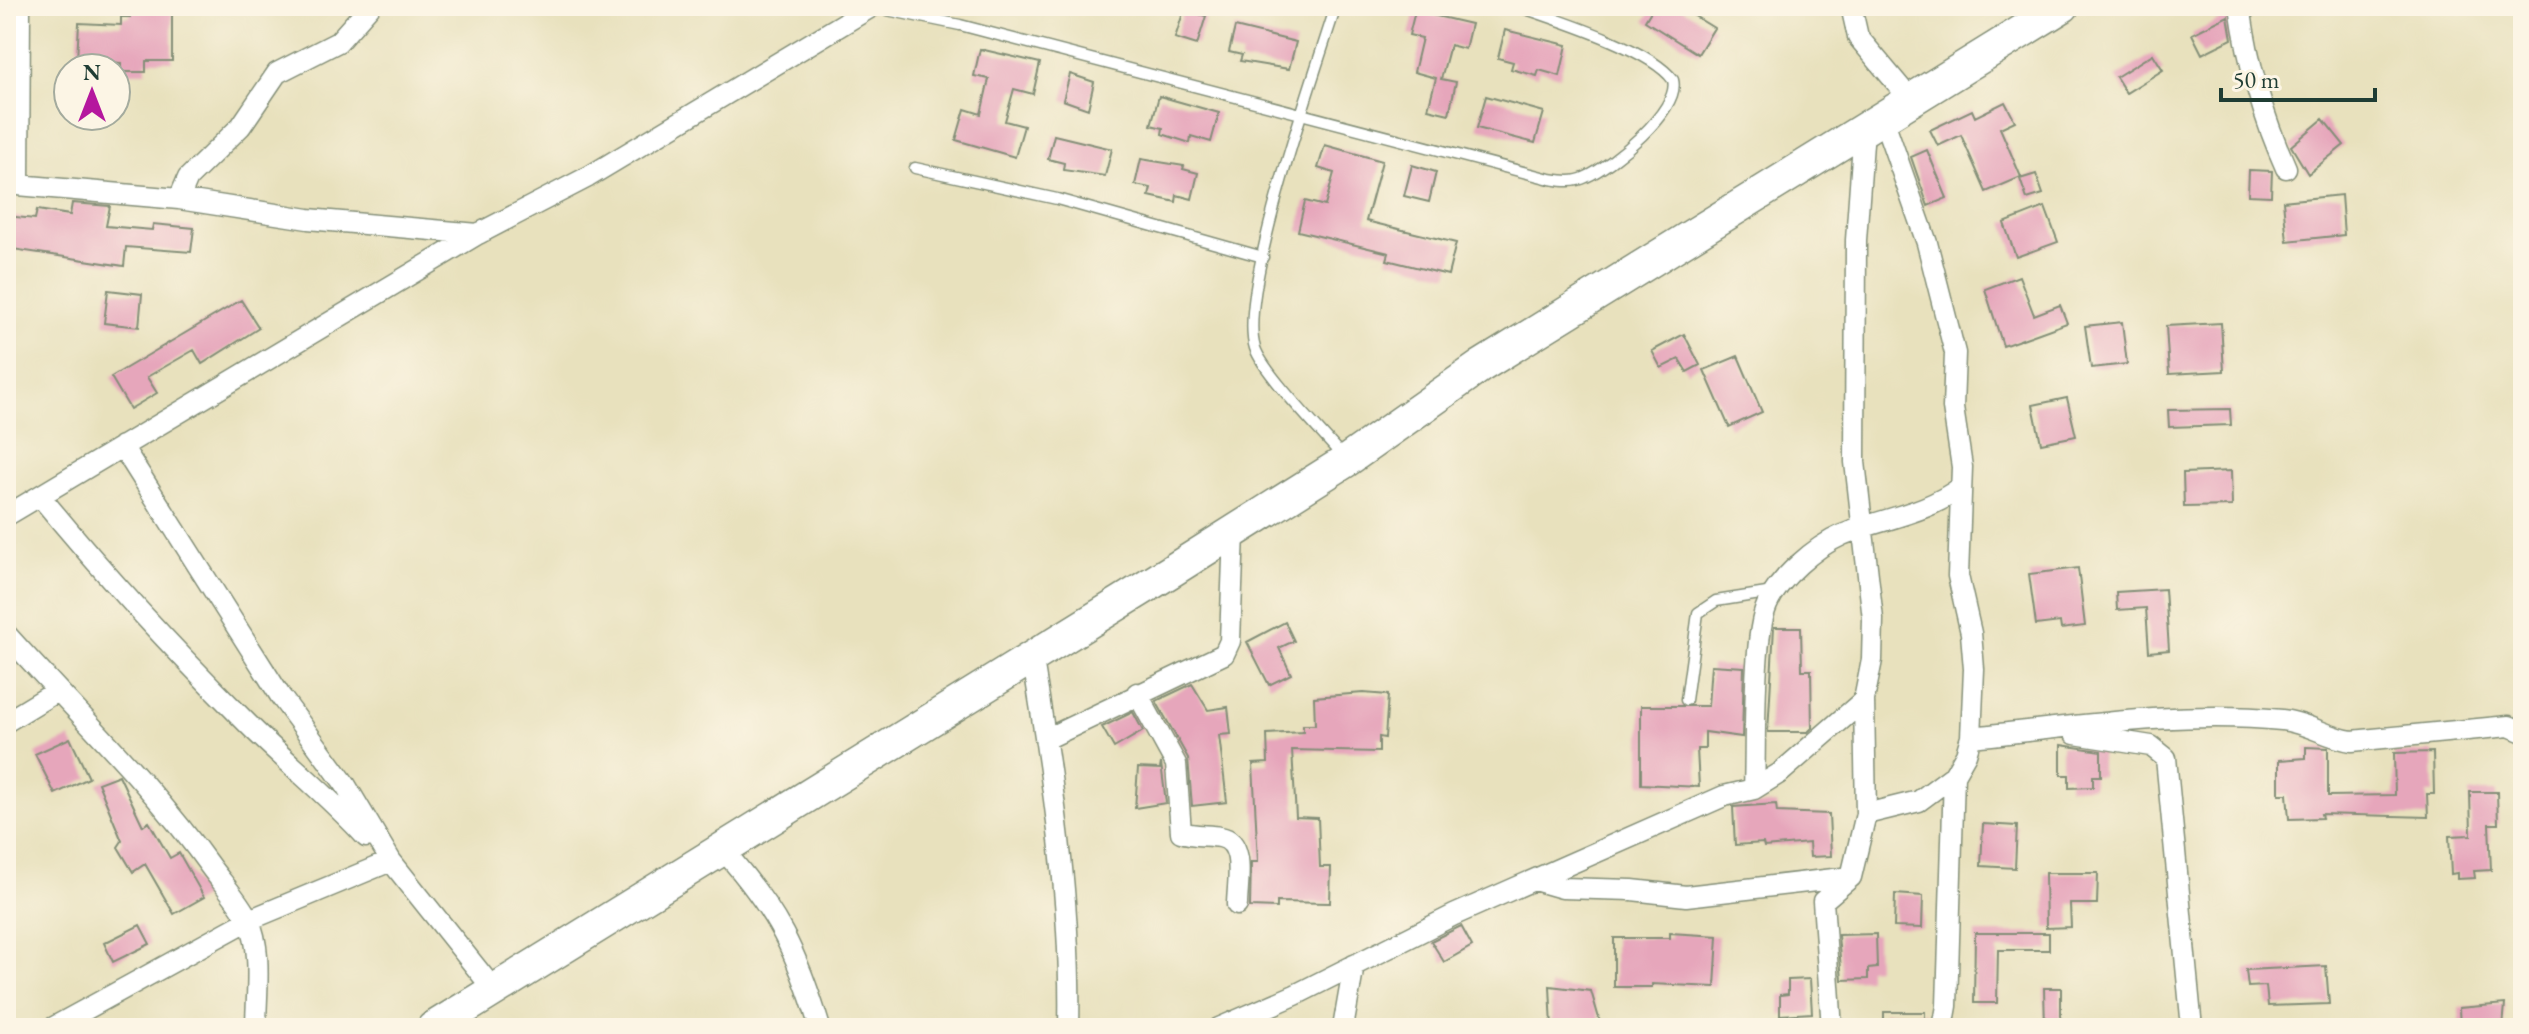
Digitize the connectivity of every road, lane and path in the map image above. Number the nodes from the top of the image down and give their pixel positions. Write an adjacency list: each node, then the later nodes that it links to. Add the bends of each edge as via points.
1 (20, 6): 14 (street)
2 (370, 6): 15 (street, via 338,42 277,73 241,126 188,178)
3 (872, 6): 10 (lane); 16 (street, via 588,177)
4 (1336, 6): 10 (lane)
5 (1517, 6): 10 (lane, via 1579,27 1638,55 1673,80 1673,95 1650,128 1584,178 1550,179)
6 (1851, 6): 9 (street, via 1858,37)
7 (2063, 6): 9 (main road)
8 (2240, 6): 13 (street, via 2260,107)
9 (1910, 99): 11 (main road)
10 (1301, 117): 17 (lane)
11 (1873, 123): 19 (main road, via 1481,366); 20 (street, via 1927,243 1951,330); 23 (street, via 1856,240 1855,462)
12 (915, 168): 17 (lane, via 1057,199)
13 (2286, 168)
14 (12, 184): 15 (street)
15 (179, 199): 16 (street, via 308,219)
16 (478, 234): 18 (street)
17 (1263, 257): 19 (lane, via 1253,296 1254,346 1263,364)
18 (122, 446): 21 (street); 41 (street, via 281,697 345,784)
19 (1346, 461): 24 (main road)
20 (1961, 487): 23 (street, via 1925,508); 35 (street, via 1958,576 1974,669)
21 (40, 496): 22 (street); 41 (street, via 167,641 243,720 329,796)
22 (6, 516)
23 (1861, 530): 25 (street, via 1820,549); 31 (street, via 1873,619)
24 (1234, 532): 27 (main road); 29 (street, via 1230,641 1224,654)
25 (1775, 592): 30 (lane, via 1716,601 1698,613); 38 (street, via 1761,627)
26 (6, 634): 28 (street)
27 (1032, 655): 36 (street); 40 (main road)
28 (57, 691): 32 (street); 45 (street, via 105,737 183,828)
29 (1137, 693): 36 (street); 44 (street, via 1176,764 1179,829 1225,838 1237,851)
30 (1686, 700)
31 (1864, 700): 38 (street); 39 (street)
32 (6, 722)
33 (2051, 729): 34 (street, via 2225,718 2282,720 2352,741 2509,726); 35 (street); 57 (street, via 2151,746 2166,758)
34 (2523, 732)
35 (1971, 737): 37 (street)
36 (1046, 739): 52 (street, via 1070,983)
37 (1954, 775): 39 (street, via 1919,801); 56 (street)
38 (1754, 789): 43 (street, via 1724,796)
39 (1866, 814): 42 (street)
40 (724, 851): 47 (main road); 51 (street, via 788,937)
41 (389, 862): 45 (street); 47 (street)
42 (1851, 877): 43 (street, via 1686,896 1562,888); 55 (street, via 1823,901)
43 (1534, 880): 46 (street)
44 (1237, 905)
45 (249, 920): 48 (street); 49 (street, via 255,946)
46 (1354, 965): 53 (street); 54 (street)
47 (494, 990): 50 (main road)
48 (52, 1028)
49 (256, 1028)
50 (433, 1028)
51 (820, 1028)
52 (1069, 1028)
53 (1219, 1028)
54 (1343, 1028)
55 (1832, 1028)
56 (1943, 1028)
57 (2192, 1028)

